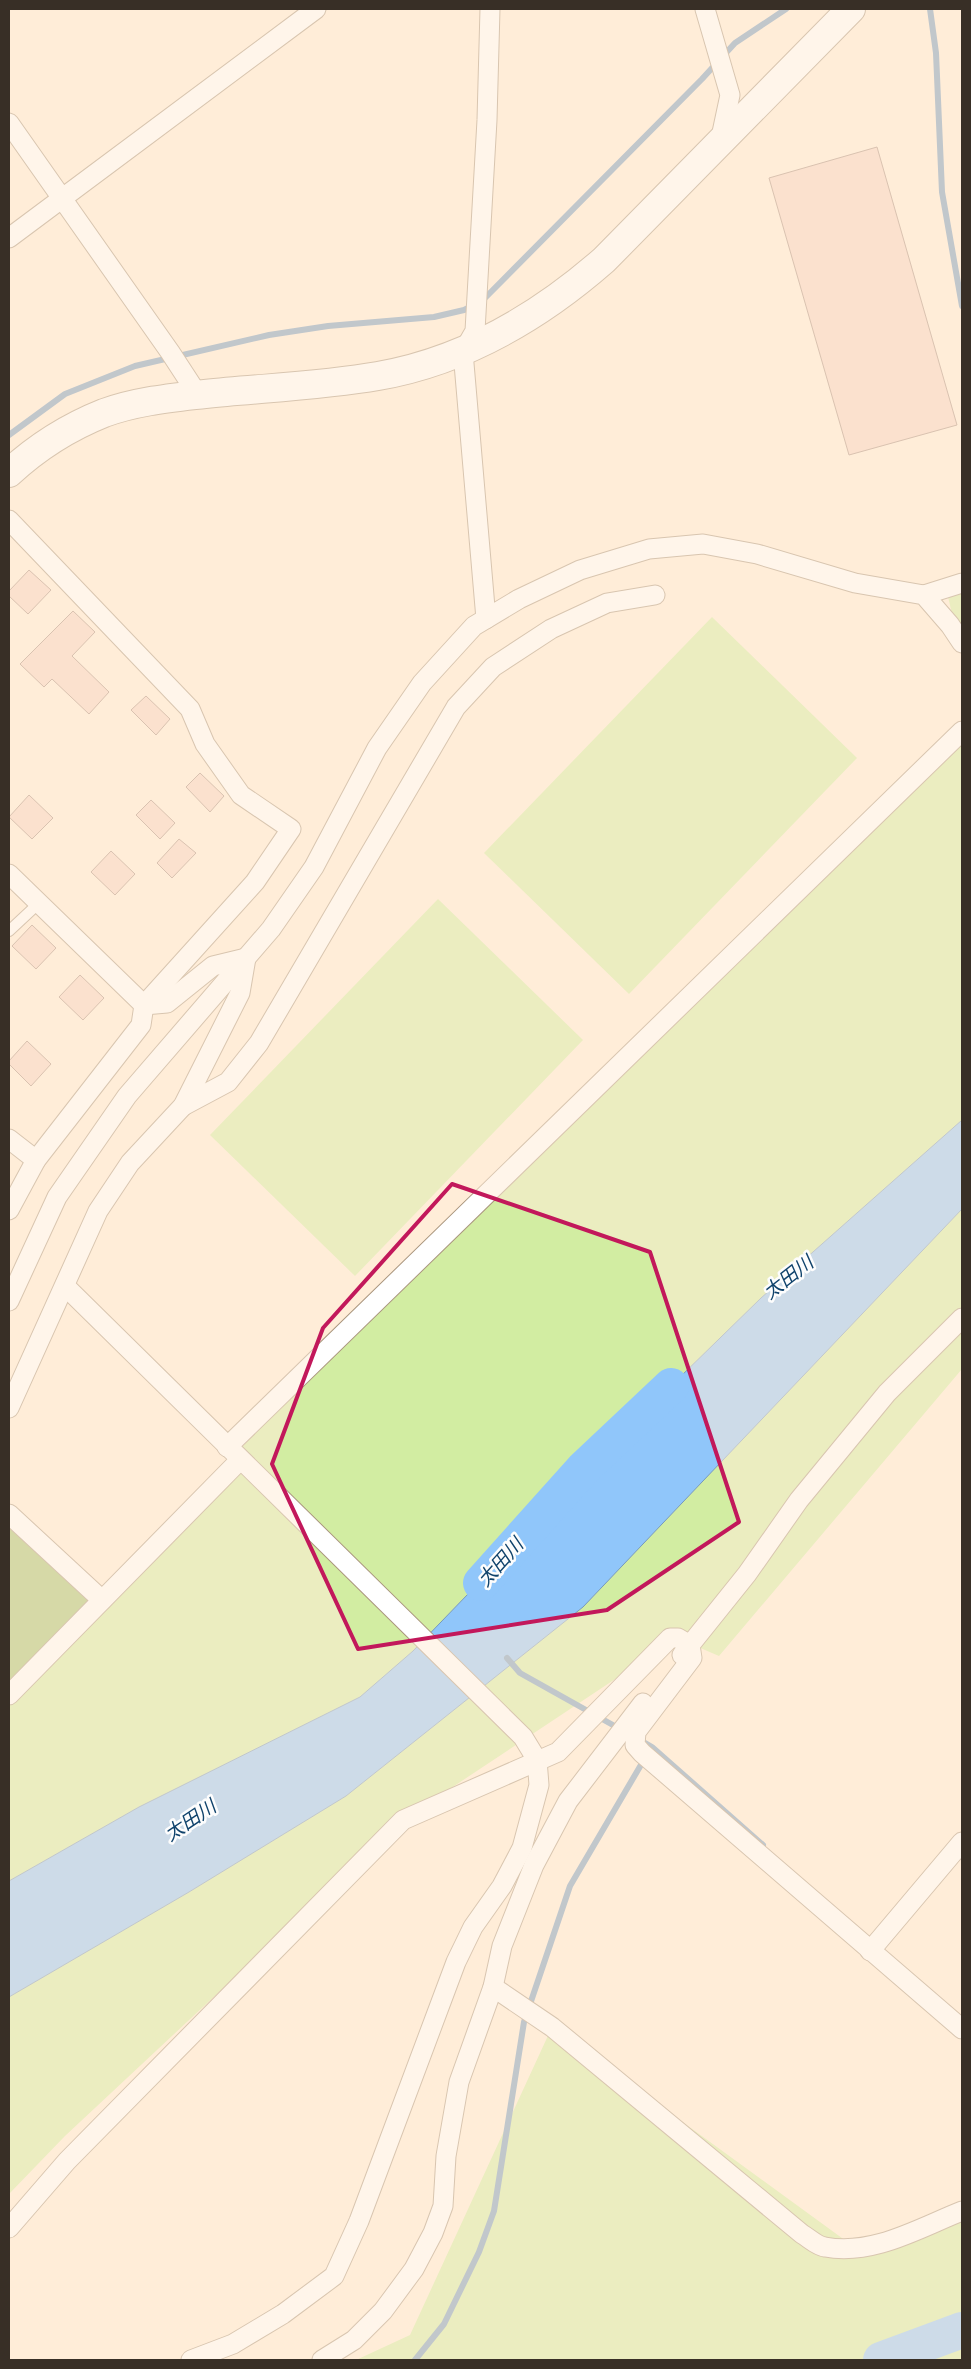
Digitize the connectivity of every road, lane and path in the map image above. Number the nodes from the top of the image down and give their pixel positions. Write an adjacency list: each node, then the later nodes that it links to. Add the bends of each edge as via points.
1 (316, 9): 7 (street)
2 (490, 9): 9 (street, via 475,331)
3 (705, 9): 6 (street, via 730,95)
4 (851, 9): 6 (street)
5 (9, 123): 7 (street)
6 (720, 143): 9 (street, via 569,291 529,318)
7 (62, 198): 8 (street); 10 (street)
8 (9, 238)
9 (463, 352): 10 (street, via 379,376); 16 (street)
10 (198, 395): 11 (street, via 145,402 72,427 30,453)
11 (9, 473)
12 (9, 520): 23 (street, via 190,709 205,744 241,795 291,829 255,882)
13 (962, 583): 15 (street)
14 (655, 595): 24 (street, via 608,603 551,629 493,667 456,707 259,1043 228,1082)
15 (924, 595): 16 (street, via 856,583 757,554 703,544 649,549 580,570); 17 (street)
16 (486, 619): 22 (street, via 474,626 422,683 377,748 314,867 271,929)
17 (962, 643)
18 (962, 731): 32 (street)
19 (9, 874): 20 (street)
20 (39, 903): 21 (lane); 23 (street)
21 (9, 931)
22 (246, 958): 23 (street, via 213,966 168,1003); 24 (street, via 240,993); 29 (street, via 127,1096 57,1197)
23 (144, 1005): 26 (street, via 141,1025)
24 (183, 1106): 28 (street, via 130,1163 98,1211)
25 (9, 1139): 26 (street)
26 (36, 1160): 27 (street)
27 (9, 1210)
28 (65, 1286): 31 (street); 32 (street)
29 (9, 1301)
30 (962, 1318): 35 (street, via 881,1401 799,1500 747,1574)
31 (9, 1408)
32 (239, 1459): 34 (street); 37 (street, via 523,1737)
33 (9, 1514): 34 (street)
34 (102, 1600): 36 (street)
35 (690, 1645): 37 (street, via 678,1638 670,1638 558,1752); 39 (street, via 692,1658 636,1732 635,1745); 40 (street, via 568,1801 531,1874 502,1946)
36 (9, 1695)
37 (537, 1760): 43 (street, via 403,1820 67,2161); 44 (street, via 539,1785 522,1848 502,1886 473,1927 456,1962 359,2222 334,2276 233,2344)
38 (962, 1842): 39 (street)
39 (870, 1951): 41 (street)
40 (494, 1987): 42 (street, via 552,2027 802,2234 823,2247 857,2249 877,2245); 45 (street, via 459,2082 446,2156 443,2206 434,2234 414,2270 383,2311 354,2340)
41 (962, 2029)
42 (962, 2211)
43 (9, 2228)
44 (191, 2360)
45 (322, 2360)

